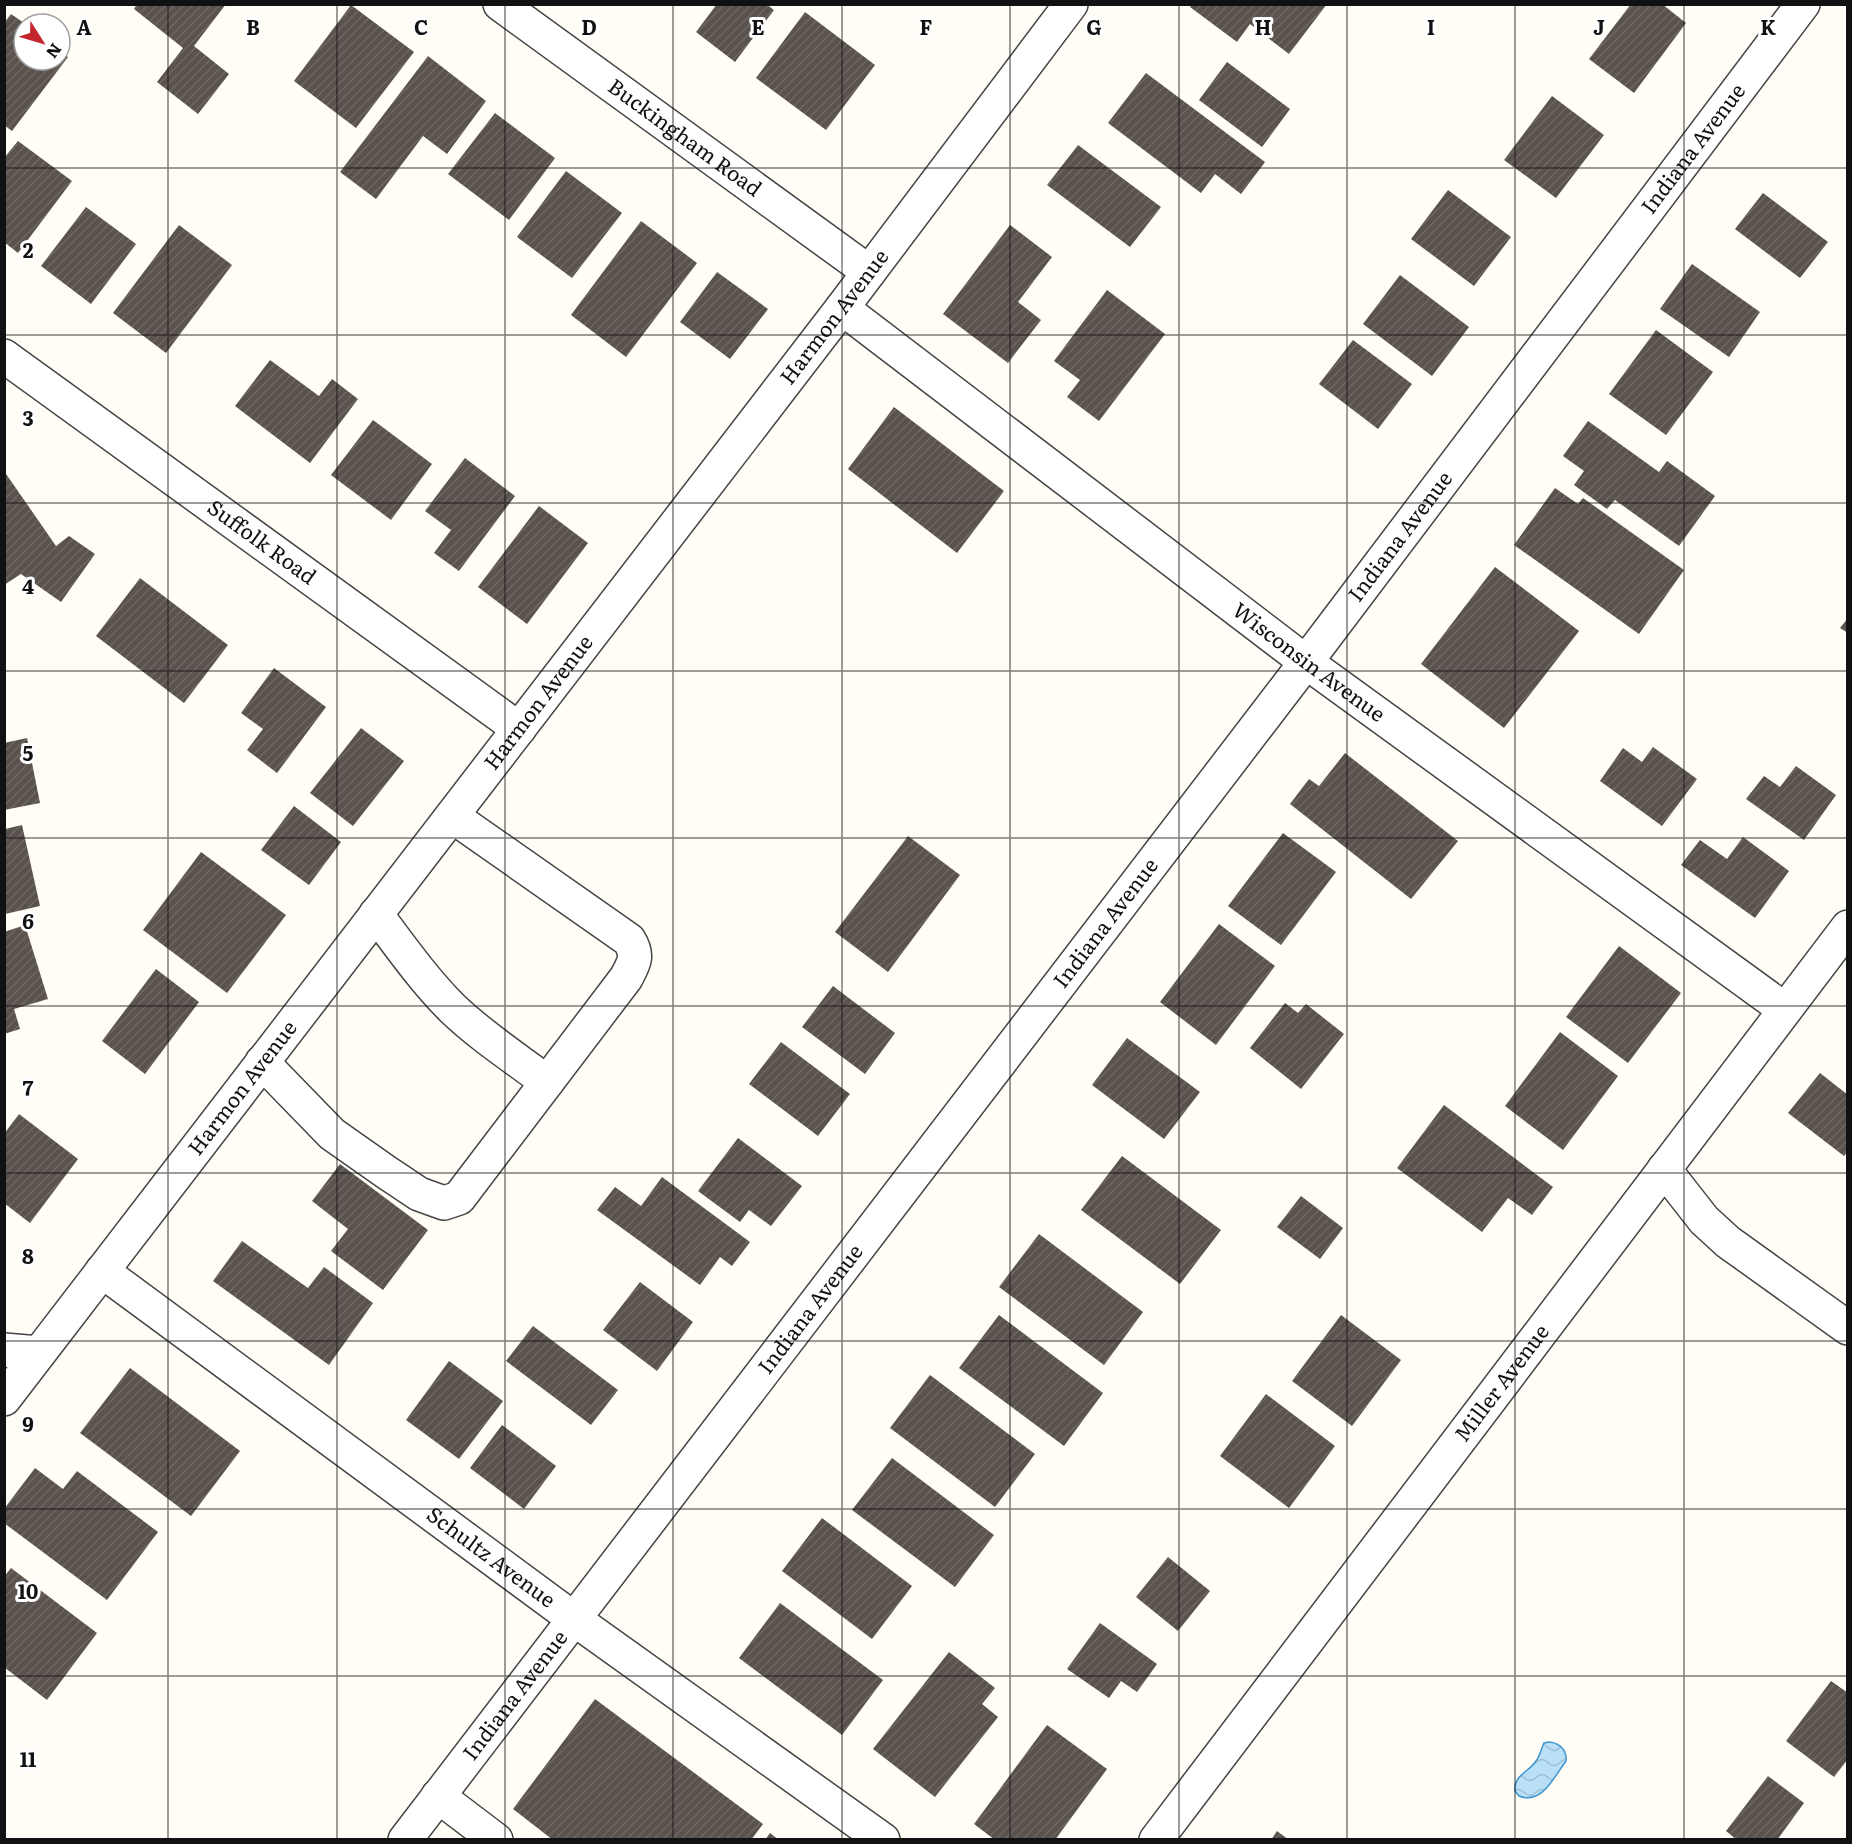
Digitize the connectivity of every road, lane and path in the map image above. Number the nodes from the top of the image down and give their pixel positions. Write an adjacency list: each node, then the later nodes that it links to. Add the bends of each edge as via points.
1 (500, 4): 4 (street, Buckingham Road)
2 (1071, 4): 4 (street, Harmon Avenue)
3 (1803, 4): 7 (street, Indiana Avenue)
4 (869, 272): 5 (street, Harmon Avenue)
5 (842, 308): 7 (street, Wisconsin Avenue); 8 (street, Harmon Avenue)
6 (4, 356): 8 (street, Suffolk Road)
7 (1306, 662): 12 (street, Wisconsin Avenue); 21 (street, Indiana Avenue)
8 (519, 729): 9 (street, Harmon Avenue)
9 (452, 816): 10 (street, Harmon Avenue); 14 (street, via 629,940 635,949 626,978)
10 (376, 914): 13 (street, Harmon Avenue); 14 (street, via 451,1006)
11 (1848, 927): 12 (street, Miller Avenue)
12 (1784, 1010): 15 (street, Miller Avenue)
13 (262, 1062): 14 (street, via 332,1134 419,1194 444,1203 459,1198); 16 (street, Harmon Avenue)
14 (547, 1082)
15 (1664, 1170): 17 (street, via 1704,1220 1728,1242); 26 (street, Miller Avenue)
16 (102, 1271): 19 (street, Harmon Avenue); 21 (street, Schultz Avenue)
17 (1848, 1328)
18 (4, 1350): 19 (street)
19 (39, 1353): 20 (street, Harmon Avenue)
20 (4, 1399)
21 (574, 1619): 22 (street, Indiana Avenue); 25 (street, Schultz Avenue)
22 (438, 1796): 23 (street, Indiana Avenue); 24 (street)
23 (405, 1839)
24 (496, 1839)
25 (883, 1839)
26 (1156, 1839)

